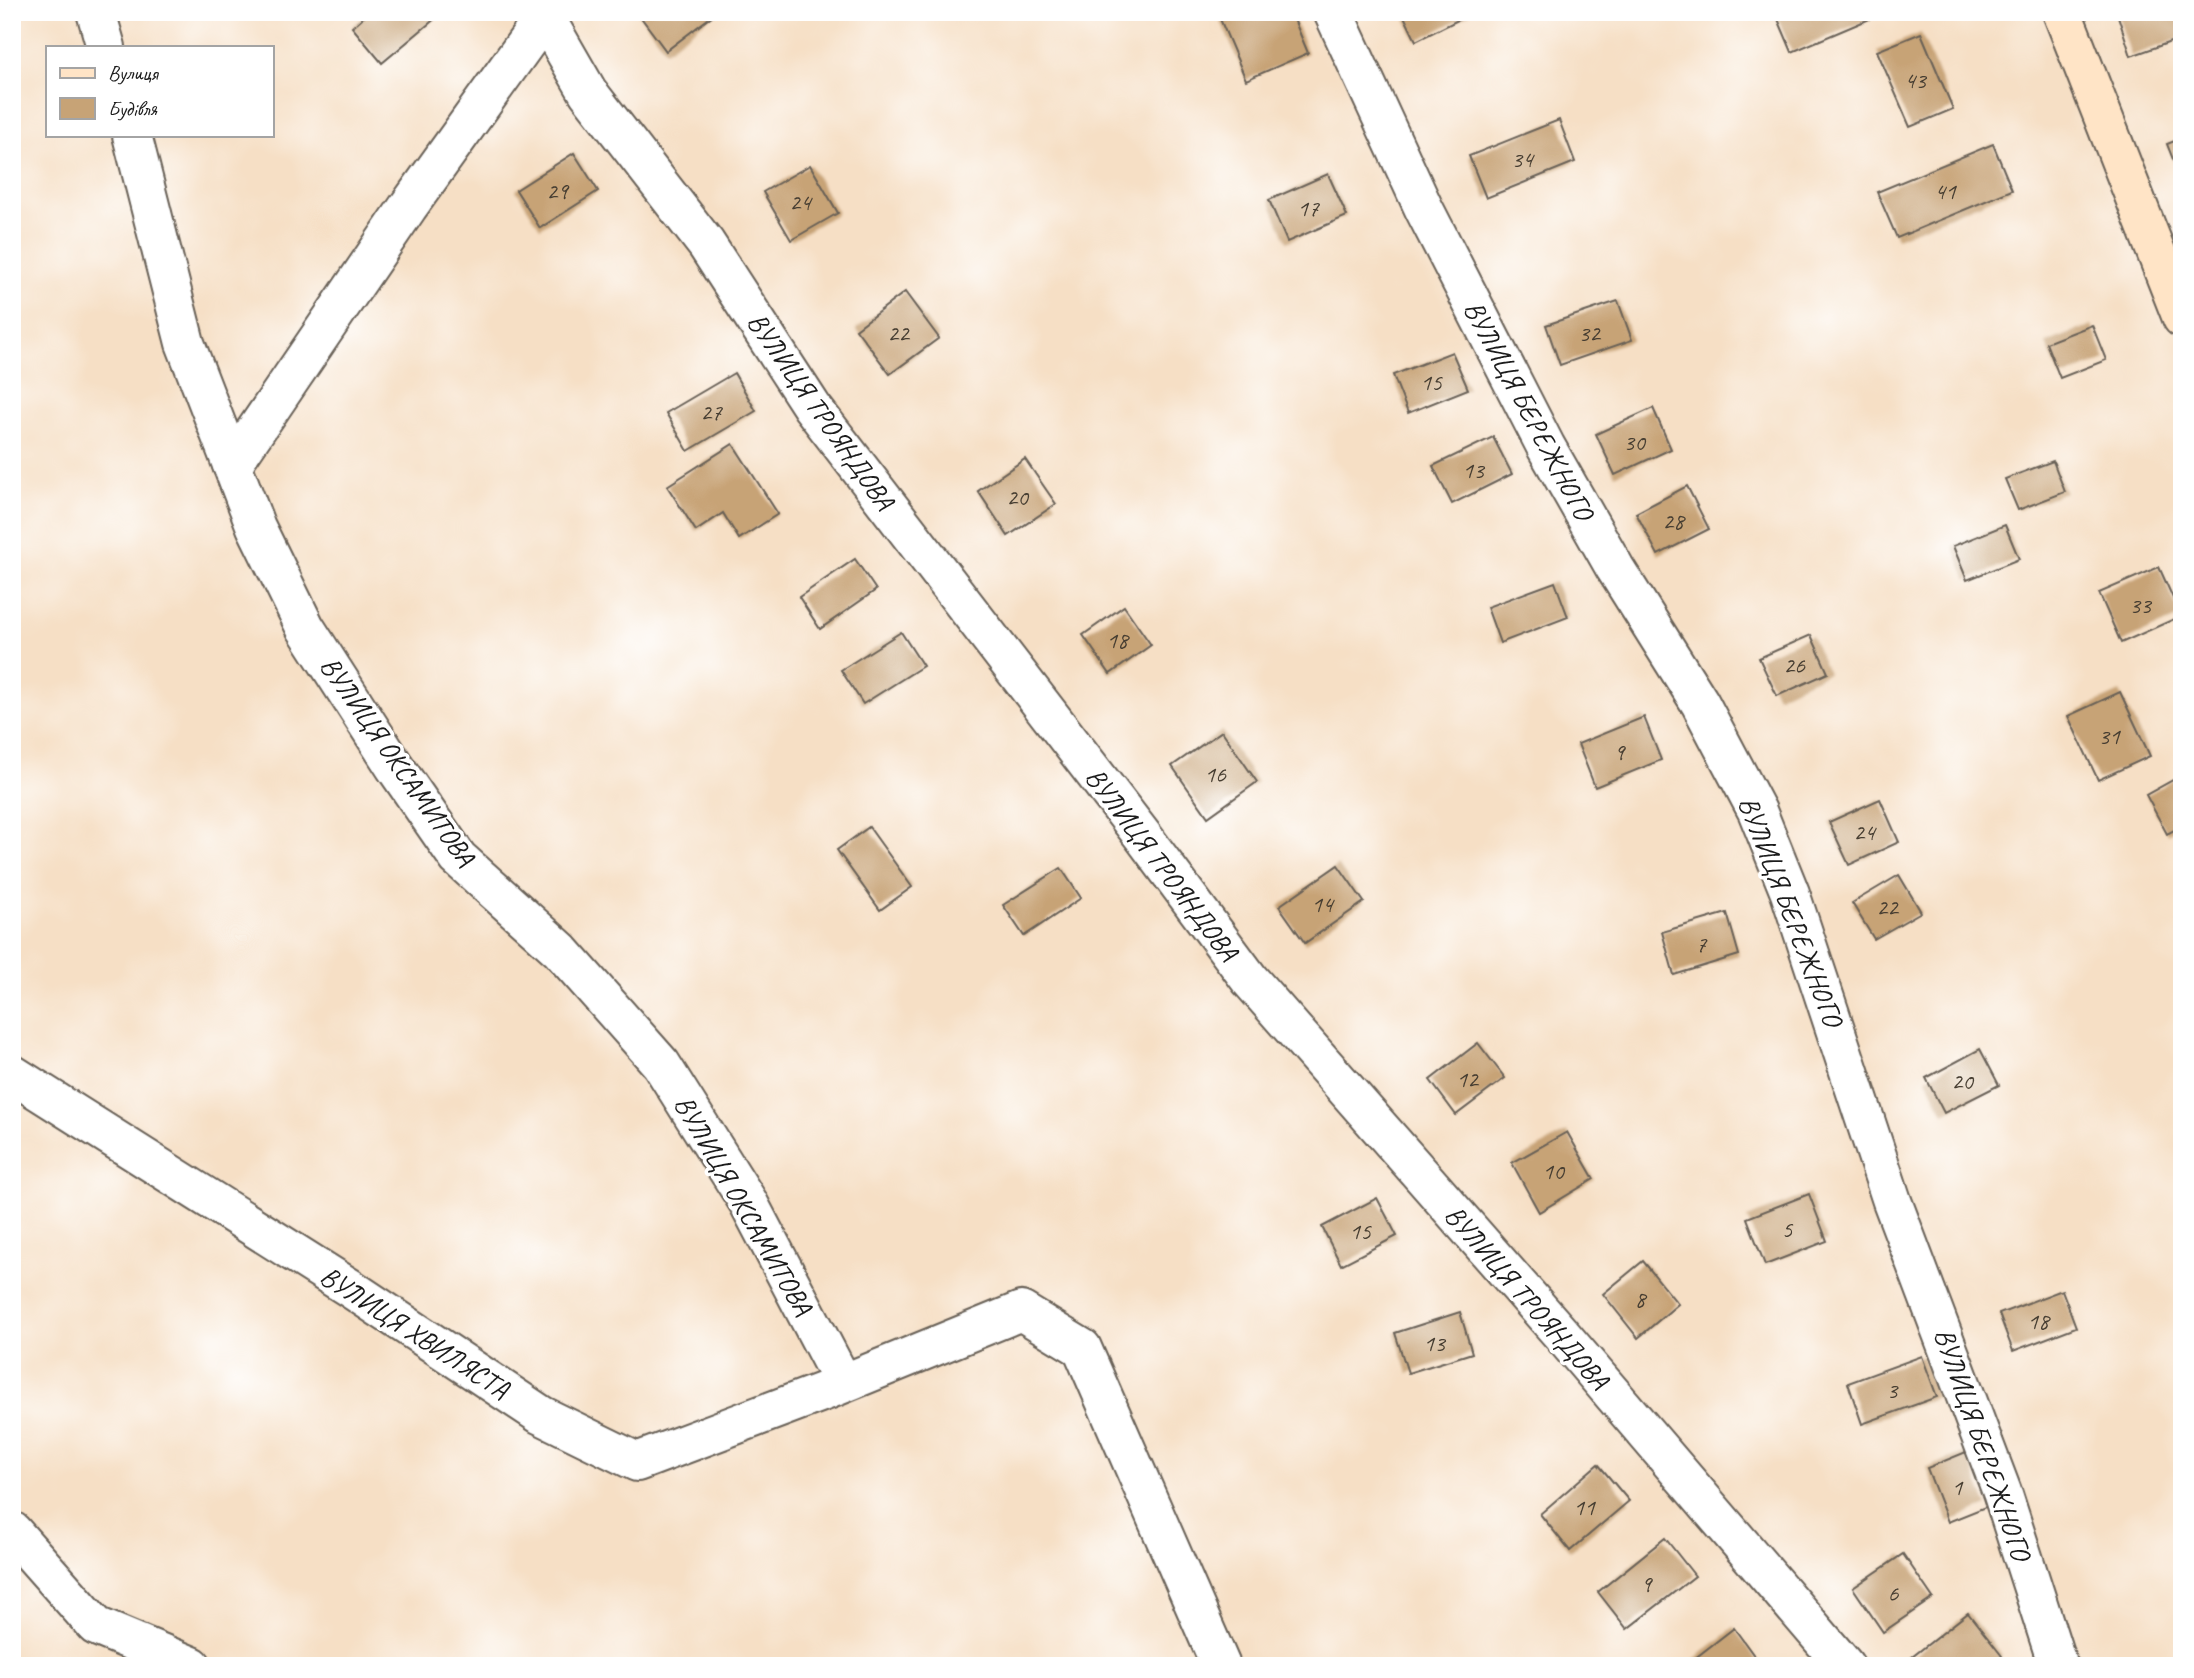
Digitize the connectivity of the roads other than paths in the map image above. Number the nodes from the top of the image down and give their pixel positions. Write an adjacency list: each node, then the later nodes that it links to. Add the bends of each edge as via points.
1 (96, 12): 5 (street)
2 (1333, 12): 15 (street, ВУЛИЦЯ БЕРЕЖНОГО, via 1424,209 1546,447 1700,703 1757,811 1790,893 1892,1201 2002,1492)
3 (2062, 12): 7 (street)
4 (545, 14): 8 (street); 14 (street, ВУЛИЦЯ ТРОЯНДОВА, via 588,92 705,244 812,407 1250,980)
5 (106, 46)
6 (132, 136): 8 (street, ВУЛИЦЯ ОКСАМИТОВА, via 185,343)
7 (2182, 318)
8 (232, 465): 10 (street, ВУЛИЦЯ ОКСАМИТОВА, via 256,527 305,627 395,767 458,858 559,950 661,1064 748,1202)
9 (12, 1074): 10 (street, ВУЛИЦЯ ХВИЛЯСТА, via 350,1287 541,1415 637,1461)
10 (843, 1383): 13 (street, ВУЛИЦЯ ХВИЛЯСТА, via 1021,1311 1082,1348)
11 (12, 1531): 12 (street, via 96,1626)
12 (191, 1666)
13 (1221, 1666)
14 (1845, 1666)
15 (2057, 1666)

